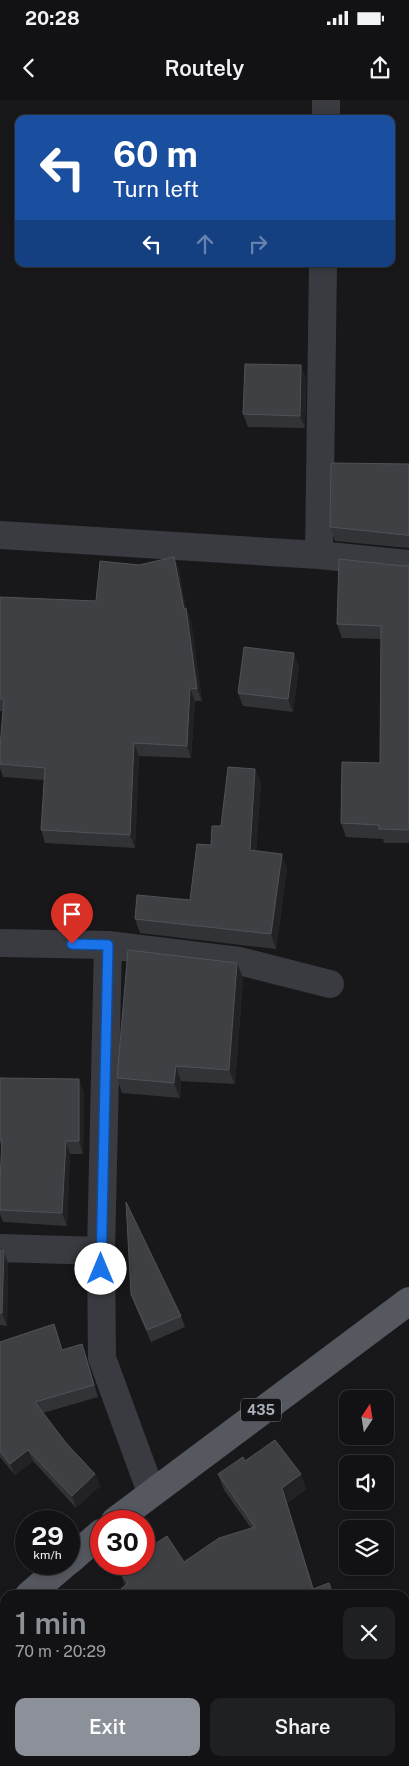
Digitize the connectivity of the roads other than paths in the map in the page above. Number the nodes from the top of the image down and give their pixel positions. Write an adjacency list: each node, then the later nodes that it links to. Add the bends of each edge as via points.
1 (326, 100): 2 (street)
2 (326, 115)
3 (324, 267): 5 (street)
4 (0, 535): 5 (street)
5 (318, 556): 6 (street)
6 (409, 564)
7 (0, 943): 8 (street)
8 (108, 945): 9 (street, via 239,961); 11 (street)
9 (330, 984)
10 (0, 1248): 11 (street)
11 (101, 1251): 13 (street, via 102,1358)
12 (409, 1301): 13 (main road, 435)
13 (151, 1492): 14 (main road, 435)
14 (129, 1510)
15 (90, 1543): 16 (main road)
16 (80, 1551)
17 (52, 1575): 18 (main road)
18 (35, 1590)

